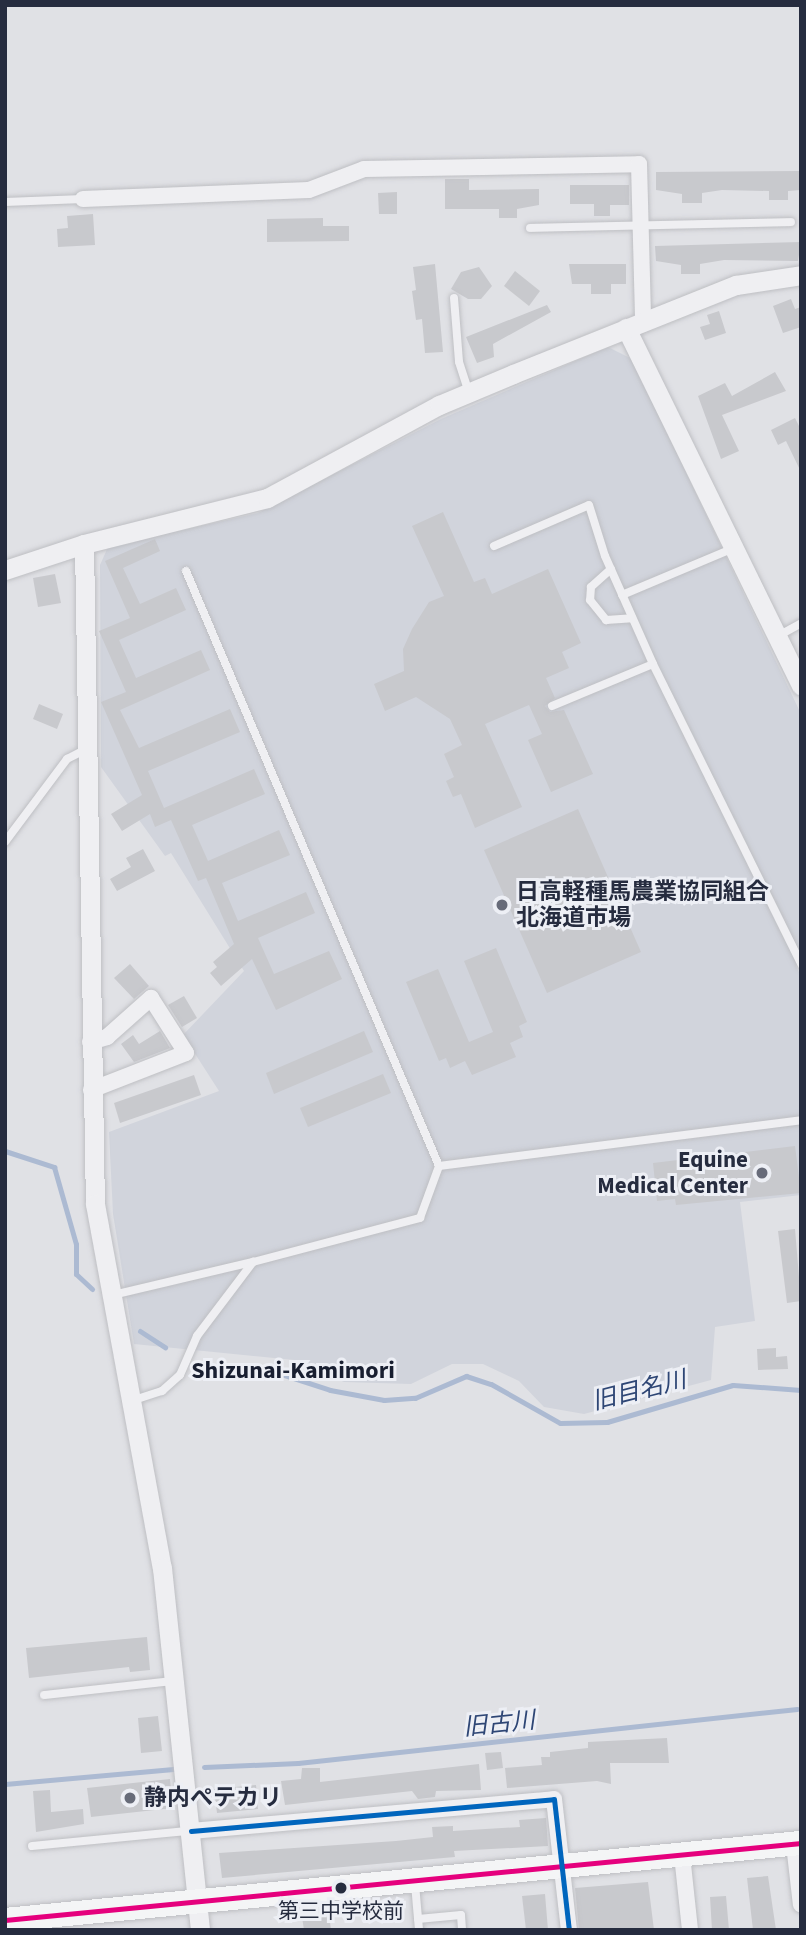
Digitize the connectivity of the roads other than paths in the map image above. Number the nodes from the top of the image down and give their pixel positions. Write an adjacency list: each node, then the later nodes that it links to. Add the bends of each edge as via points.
1 (83, 199): 2 (lane); 4 (street, via 309,190 364,169 639,164)
2 (5, 202)
3 (791, 222): 4 (lane)
4 (641, 226): 5 (lane); 8 (street)
5 (530, 228)
6 (801, 275): 8 (street, via 736,285)
7 (454, 298): 9 (lane, via 459,362)
8 (635, 324): 9 (street); 12 (street)
9 (469, 392): 10 (street, via 267,498)
10 (84, 544): 14 (street); 23 (street)
11 (494, 546): 13 (lane, via 589,505)
12 (737, 547): 16 (lane); 19 (street)
13 (611, 569): 16 (lane); 17 (lane, via 591,587 590,600 606,620)
14 (5, 570)
15 (186, 571): 29 (lane)
16 (622, 595): 17 (lane)
17 (632, 618): 20 (lane)
18 (801, 623): 19 (lane)
19 (778, 636): 21 (street)
20 (653, 664): 22 (lane); 25 (lane)
21 (801, 686)
22 (552, 706)
23 (85, 750): 24 (lane, via 66,758); 26 (street)
24 (5, 842)
25 (801, 964)
26 (90, 1042): 27 (street); 27 (street, via 107,1037 151,998 186,1053)
27 (91, 1090): 31 (street, via 96,1204)
28 (801, 1120): 29 (lane)
29 (439, 1166): 30 (lane, via 420,1218)
30 (253, 1262): 31 (lane); 32 (lane, via 197,1336 180,1375 162,1391)
31 (112, 1296): 32 (street)
32 (131, 1401): 33 (street, via 162,1568)
33 (176, 1680): 34 (lane); 35 (street)
34 (44, 1695)
35 (191, 1831): 37 (lane); 39 (street, via 554,1799); 41 (street)
36 (797, 1844): 38 (main road); 42 (street)
37 (32, 1846)
38 (682, 1855): 39 (main road); 49 (street)
39 (562, 1866): 40 (main road); 48 (street)
40 (415, 1881): 41 (main road); 43 (lane)
41 (198, 1901): 44 (main road); 45 (street)
42 (801, 1905)
43 (418, 1919): 46 (lane); 47 (lane, via 461,1915)
44 (5, 1920)
45 (200, 1930)
46 (419, 1930)
47 (462, 1930)
48 (569, 1930)
49 (690, 1930)

